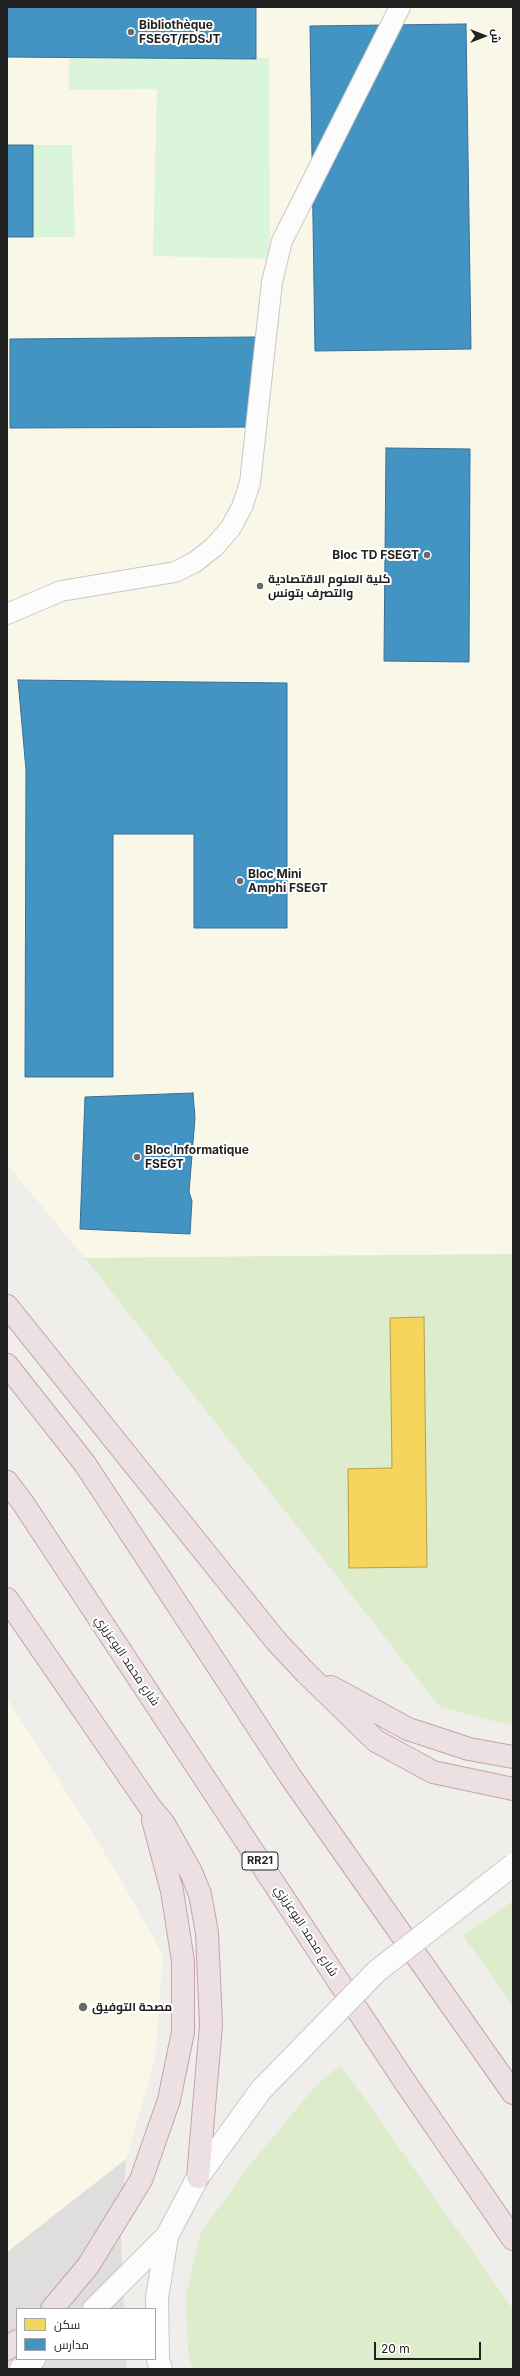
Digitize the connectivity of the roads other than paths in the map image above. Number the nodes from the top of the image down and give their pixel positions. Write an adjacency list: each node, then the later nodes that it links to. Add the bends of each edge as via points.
1 (400, 7): 2 (lane, via 282,240 272,282 250,483 242,507 230,529 201,557 175,572 61,591)
2 (7, 614)
3 (7, 1306): 7 (highway, via 276,1641)
4 (7, 1365): 12 (highway, via 85,1464 290,1776)
5 (7, 1482): 15 (highway, شارع محمد البوعزيزي / RR21, via 28,1510 405,2082)
6 (7, 1599): 10 (highway)
7 (306, 1673): 8 (highway, via 408,1729 469,1749); 9 (highway, via 376,1741 433,1772)
8 (513, 1757)
9 (513, 1789)
10 (150, 1807): 13 (highway, via 164,1824 191,1872 200,1894 207,1933 211,2025); 16 (highway, via 172,1891 183,1961 183,2032 169,2100 141,2180 88,2266)
11 (513, 1865): 13 (street, bridge, via 377,1971 261,2090)
12 (513, 2093)
13 (198, 2177): 14 (street)
14 (167, 2236): 17 (street); 22 (street, via 157,2298 158,2360)
15 (513, 2239)
16 (53, 2308)
17 (95, 2308)
18 (16, 2342): 19 (highway)
19 (7, 2349)
20 (33, 2360): 21 (street)
21 (21, 2369)
22 (161, 2369)

